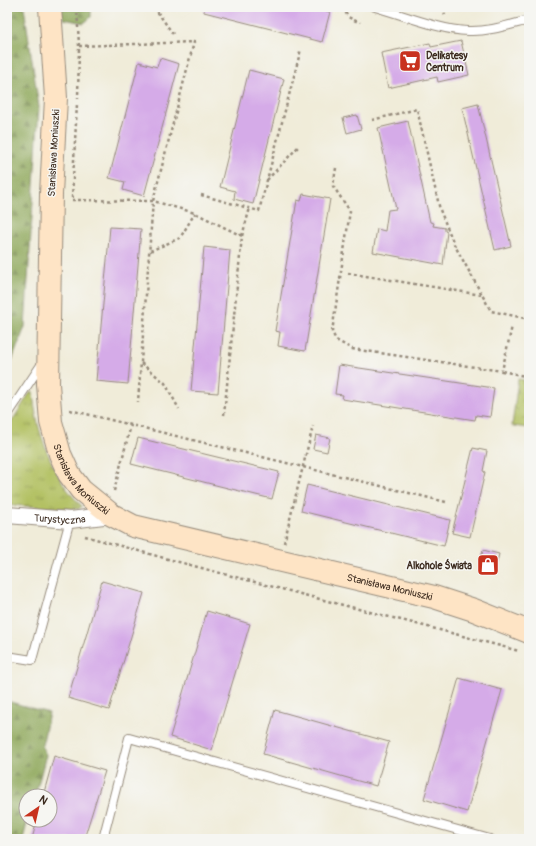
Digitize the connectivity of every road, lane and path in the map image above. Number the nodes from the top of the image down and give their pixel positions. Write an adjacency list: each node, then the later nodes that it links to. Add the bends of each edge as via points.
1 (50, 7): 27 (street, Stanisława Moniuszki, via 56,98 50,194)
2 (77, 7): 9 (path)
3 (154, 7): 8 (path)
4 (342, 7): 7 (path, via 348,18)
5 (375, 7): 6 (lane, via 467,31 482,31)
6 (529, 20)
7 (360, 23)
8 (173, 34)
9 (79, 46): 16 (path); 17 (path, via 194,42)
10 (301, 49): 14 (path)
11 (372, 120): 24 (path, via 418,109 440,210 454,244)
12 (298, 147): 14 (path)
13 (336, 168): 29 (path, via 333,186 350,211 332,332 336,340 352,349)
14 (267, 180): 19 (path, via 259,211)
15 (201, 195): 19 (path)
16 (72, 200): 17 (path); 18 (path)
17 (153, 200): 20 (path); 22 (path)
18 (72, 208)
19 (250, 208): 21 (path)
20 (195, 213): 21 (path); 22 (path, via 180,238)
21 (242, 236): 35 (path)
22 (150, 251): 28 (path)
23 (348, 273): 24 (path)
24 (482, 295): 25 (path, via 490,311)
25 (529, 319)
26 (512, 326): 29 (path)
27 (49, 353): 36 (lane); 44 (street, Stanisława Moniuszki, via 51,422 60,454 81,490)
28 (141, 363): 31 (path); 33 (path, via 165,383)
29 (502, 372): 30 (path)
30 (529, 377)
31 (138, 402)
32 (68, 403): 34 (path)
33 (180, 408)
34 (69, 410): 37 (path); 38 (path)
35 (224, 415)
36 (7, 416)
37 (70, 416)
38 (131, 425): 40 (path); 41 (path, via 113,495)
39 (313, 426): 40 (path)
40 (303, 468): 42 (path); 46 (path)
41 (109, 492)
42 (446, 502)
43 (7, 515): 45 (street, Turystyczna)
44 (112, 515): 45 (street, Turystyczna); 47 (street, Stanisława Moniuszki, via 133,526 434,597 474,610)
45 (69, 525): 47 (path, via 192,566 322,598); 48 (lane, via 32,660)
46 (284, 545)
47 (525, 642)
48 (7, 656)
49 (103, 839): 50 (lane, via 129,738)
50 (490, 839)

